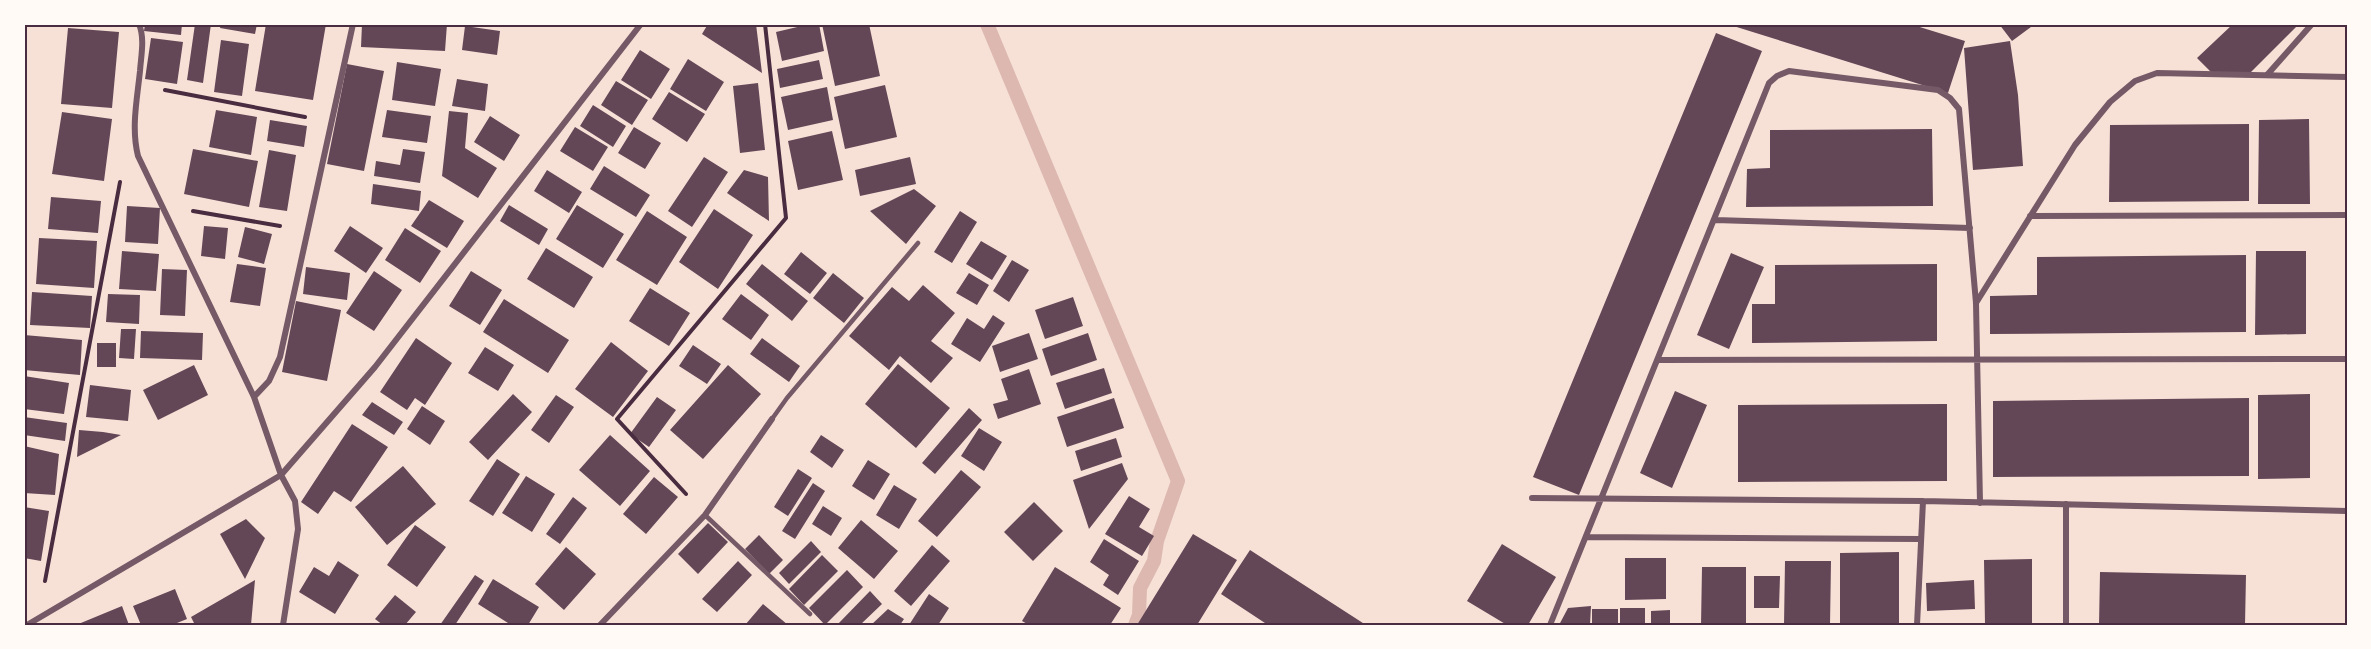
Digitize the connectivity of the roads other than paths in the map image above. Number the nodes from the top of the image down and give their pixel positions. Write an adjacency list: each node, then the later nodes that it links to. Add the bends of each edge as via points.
1 (139, 24): 16 (street, via 142,47 134,141 138,156)
2 (353, 24): 16 (street, via 280,357 269,381)
3 (641, 24): 18 (street, via 375,367)
4 (2312, 24): 5 (street)
5 (2267, 75): 6 (street); 8 (street, via 2157,73 2135,81 2110,102 2074,146)
6 (2347, 77)
7 (2347, 215): 8 (street)
8 (2030, 216): 12 (street)
9 (1715, 220): 10 (street); 10 (street, via 1769,83 1789,71 1938,90 1950,98 1959,109); 15 (street)
10 (1971, 228): 12 (street)
11 (918, 243): 17 (lane)
12 (1976, 303): 13 (street)
13 (1977, 359): 14 (street); 15 (street); 22 (street)
14 (2347, 359)
15 (1658, 360): 20 (street)
16 (254, 397): 18 (street)
17 (772, 419): 25 (street)
18 (281, 475): 29 (street); 30 (street, via 295,501 298,529)
19 (1532, 498): 20 (street)
20 (1603, 499): 21 (street); 26 (street)
21 (1923, 501): 22 (street); 27 (street)
22 (1980, 503): 23 (street)
23 (2066, 504): 24 (street); 34 (street)
24 (2347, 511)
25 (705, 515): 28 (lane); 31 (street)
26 (1587, 537): 27 (street); 32 (street)
27 (1921, 539): 33 (street)
28 (810, 614)
29 (27, 625)
30 (283, 625)
31 (600, 625)
32 (1550, 625)
33 (1917, 625)
34 (2066, 625)

